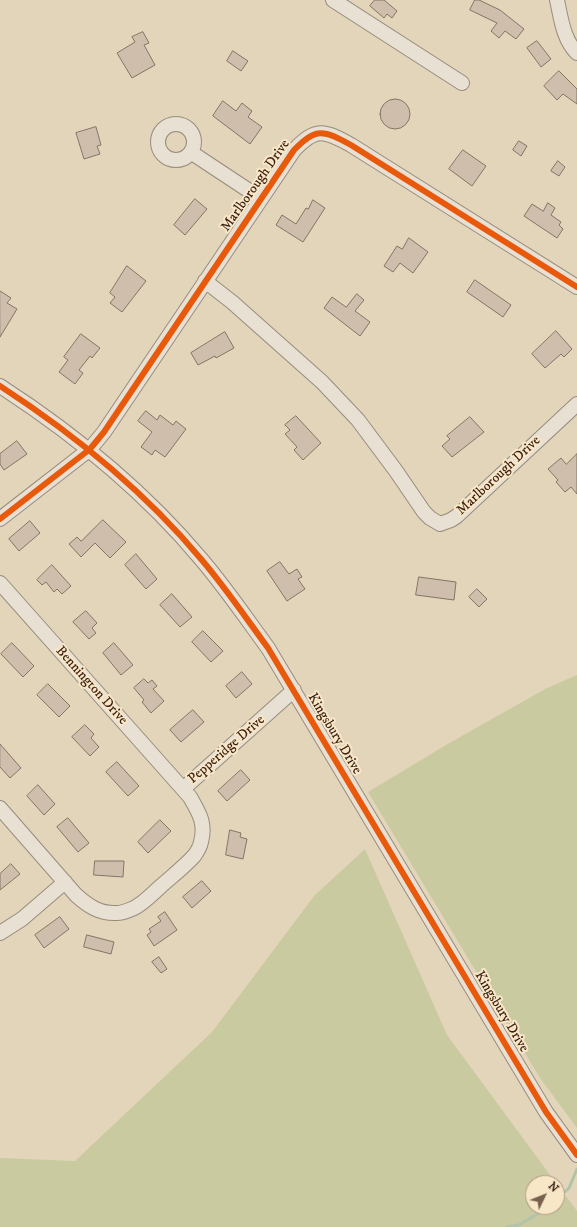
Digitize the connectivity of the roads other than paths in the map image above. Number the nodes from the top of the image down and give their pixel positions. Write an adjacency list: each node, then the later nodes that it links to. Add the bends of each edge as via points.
1 (333, 0): 4 (street)
2 (557, 0): 3 (street, via 564,30)
3 (577, 53)
4 (462, 83)
5 (192, 153): 6 (street)
6 (260, 198): 7 (street, Marlborough Drive); 8 (street, Marlborough Drive, via 301,142 314,134 329,134 351,145)
7 (205, 281): 10 (street, Marlborough Drive, via 322,382 358,420 424,512 440,524 457,516); 11 (street, Marlborough Drive)
8 (577, 287)
9 (0, 386): 11 (street, Kingsbury Drive, via 35,408)
10 (577, 404)
11 (90, 450): 12 (street, Marlborough Drive); 14 (street, Kingsbury Drive, via 168,521 201,559 268,648)
12 (0, 519)
13 (0, 583): 15 (street, Bennington Drive)
14 (294, 690): 15 (street, Pepperidge Drive); 19 (street, Kingsbury Drive, via 546,1112)
15 (183, 788): 17 (street, Pepperidge Drive, via 200,815 202,831 199,849 142,903 125,912 97,910 87,905)
16 (0, 808): 17 (street, Pepperidge Drive)
17 (65, 882): 18 (street, via 22,919)
18 (0, 933)
19 (577, 1155)

